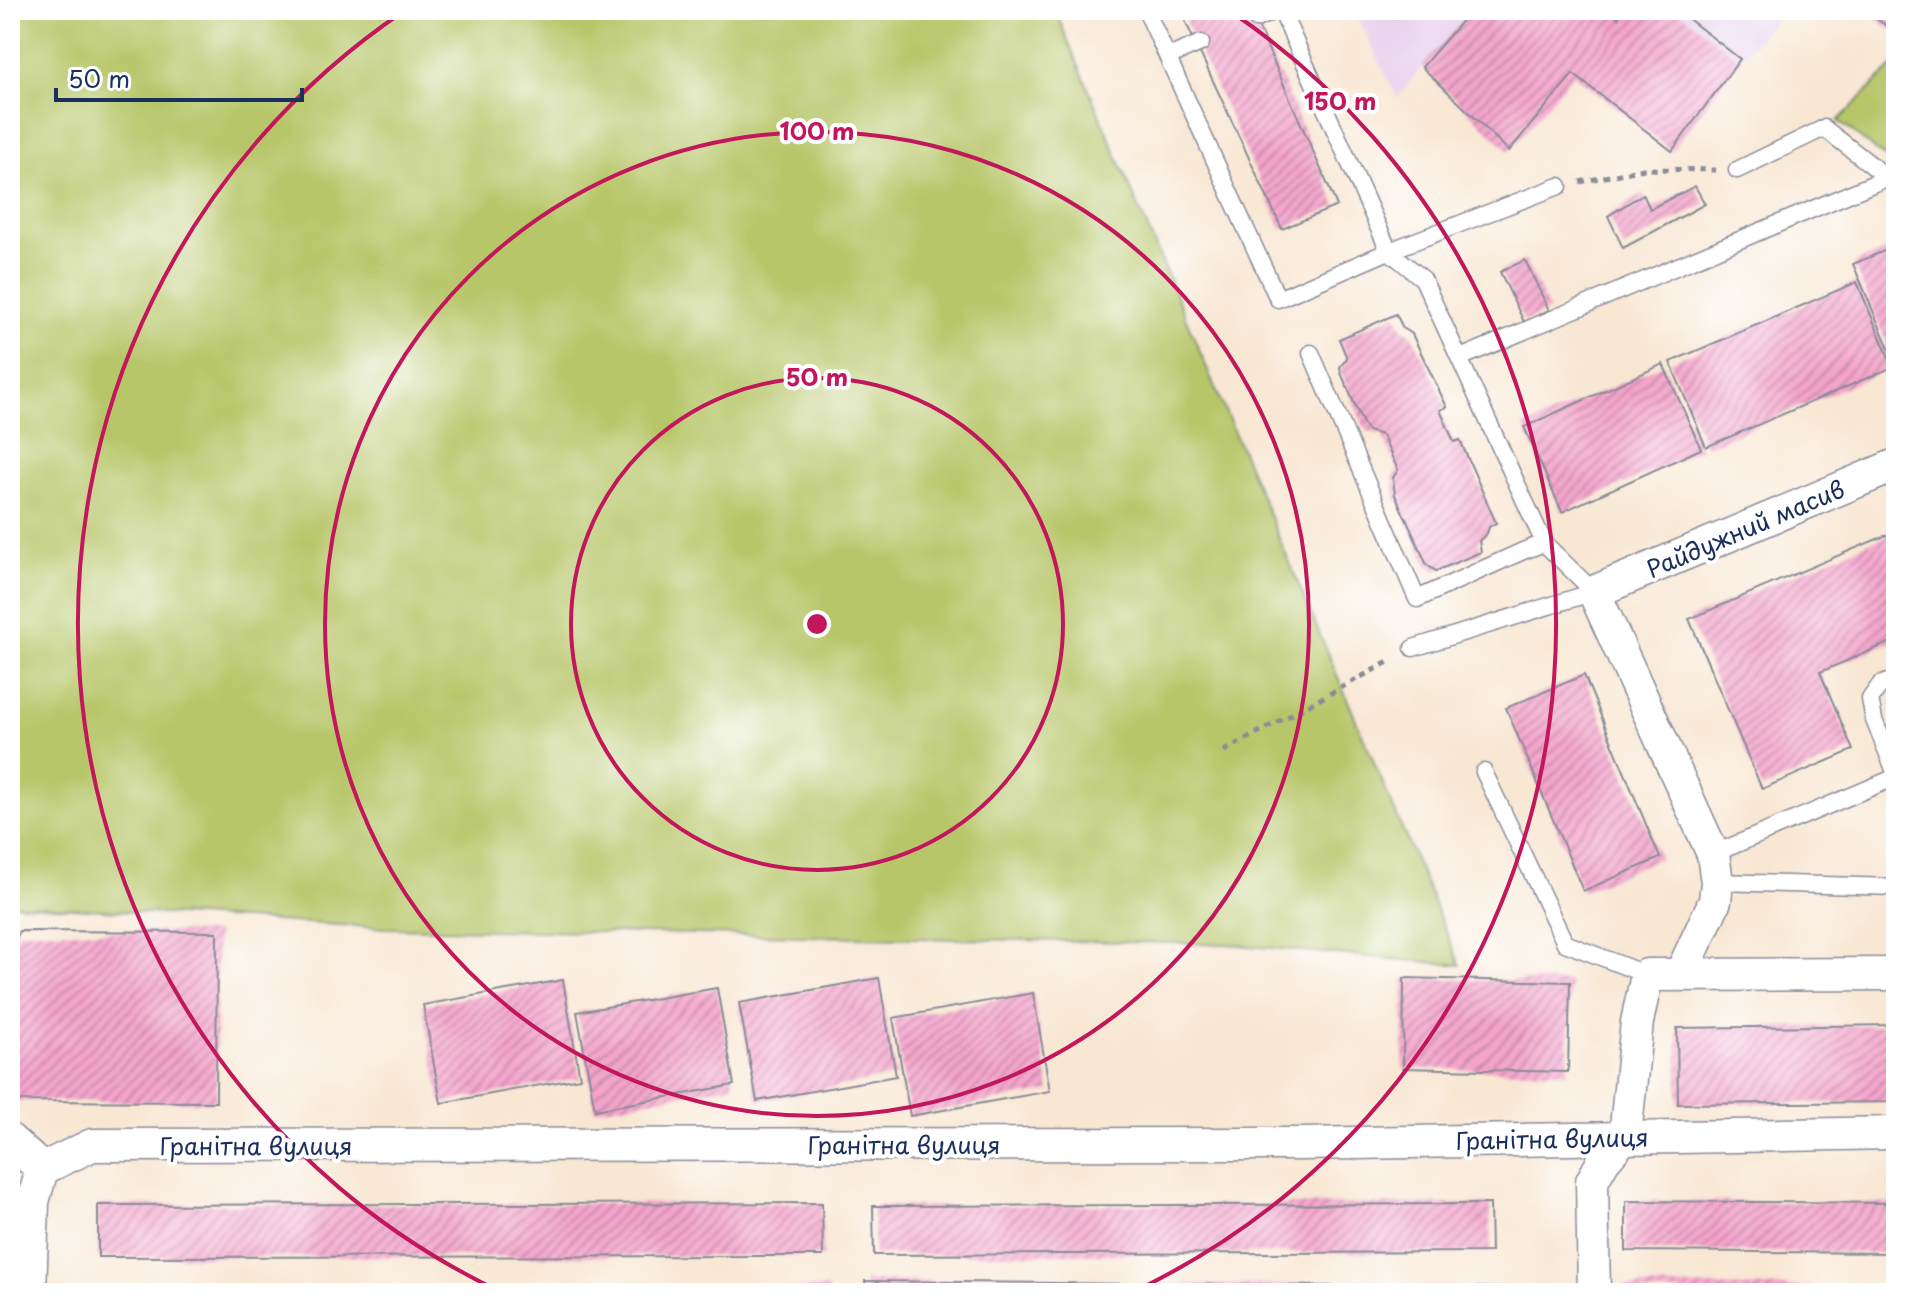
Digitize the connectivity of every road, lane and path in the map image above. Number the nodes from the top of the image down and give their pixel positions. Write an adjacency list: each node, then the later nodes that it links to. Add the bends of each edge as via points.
1 (1146, 10): 5 (lane)
2 (1278, 10): 3 (lane); 9 (lane)
3 (1256, 19)
4 (1201, 43): 5 (lane)
5 (1168, 57): 9 (lane, via 1278,299)
6 (1737, 170): 7 (lane, via 1824,128); 8 (path, via 1644,169)
7 (1892, 176): 11 (lane)
8 (1559, 186): 9 (lane)
9 (1389, 251): 11 (lane, via 1423,279)
10 (1311, 353): 13 (lane, via 1417,599)
11 (1460, 358): 13 (lane)
12 (1896, 465): 14 (street, Райдужний масив)
13 (1544, 543): 14 (lane)
14 (1594, 592): 15 (lane); 20 (street)
15 (1413, 648): 17 (path)
16 (1896, 679): 19 (lane, via 1880,685 1870,699)
17 (1224, 751)
18 (1484, 772): 24 (lane, via 1565,943)
19 (1896, 776): 20 (lane)
20 (1715, 868): 21 (lane); 22 (street, via 1715,901)
21 (1896, 887)
22 (1681, 974): 23 (street); 24 (street)
23 (1896, 974)
24 (1647, 975): 26 (street)
25 (1896, 1133): 26 (street, Гранітна вулиця)
26 (1625, 1136): 28 (street, Гранітна вулиця, via 1301,1144 92,1145); 30 (street, via 1592,1181)
27 (10, 1140): 28 (street)
28 (42, 1169): 29 (street, via 33,1202)
29 (30, 1293)
30 (1594, 1293)

